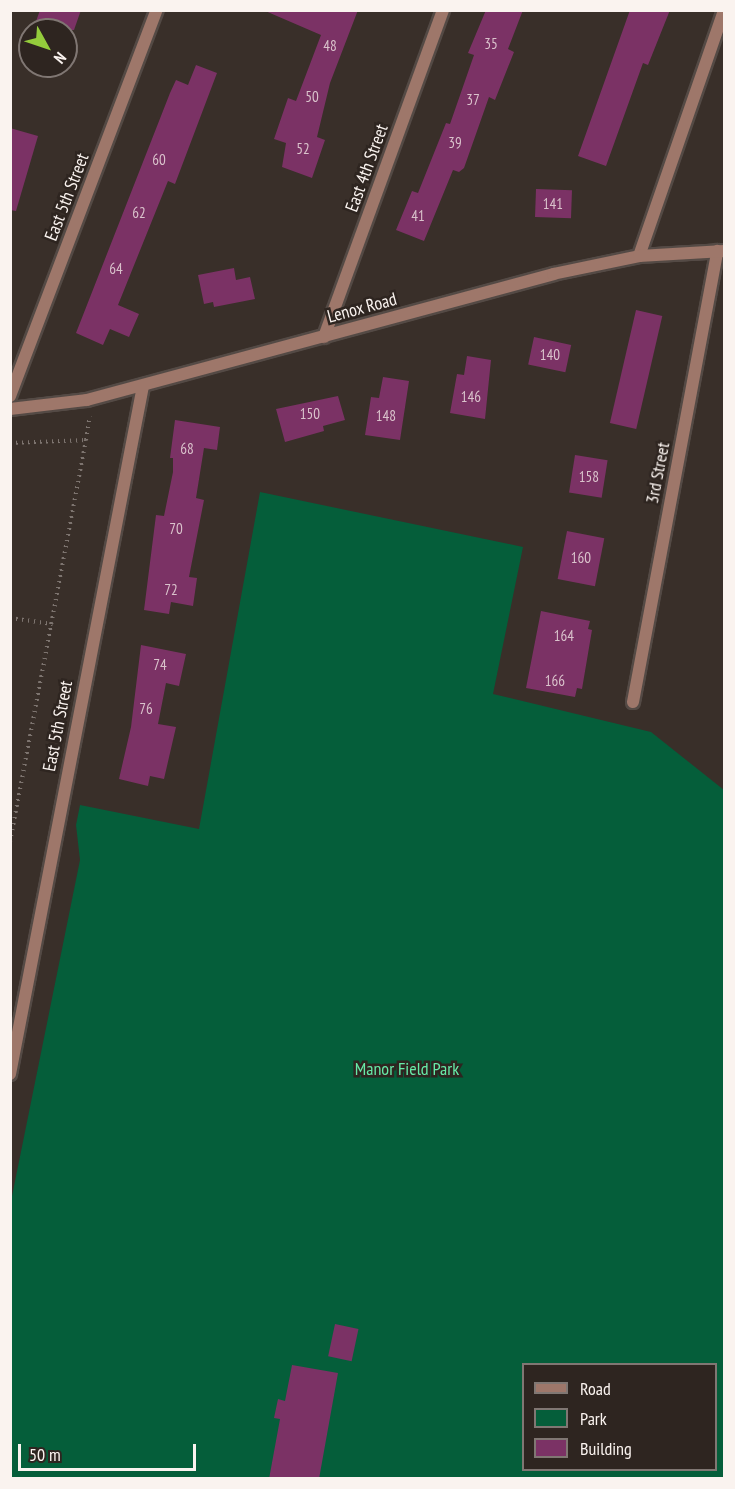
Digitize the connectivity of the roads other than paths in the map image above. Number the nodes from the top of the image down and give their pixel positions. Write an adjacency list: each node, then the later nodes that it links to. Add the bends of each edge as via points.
1 (157, 10): 8 (street, East 5th Street)
2 (443, 10): 6 (street, East 4th Street)
3 (724, 10): 5 (street)
4 (721, 251): 5 (street, Lenox Road); 10 (street, 3rd Street)
5 (639, 256): 6 (street, Lenox Road, via 553,274)
6 (324, 337): 7 (street, Lenox Road)
7 (143, 386): 9 (street, Lenox Road, via 87,400); 11 (street, East 5th Street)
8 (10, 396)
9 (10, 409)
10 (633, 702)
11 (10, 1074)

